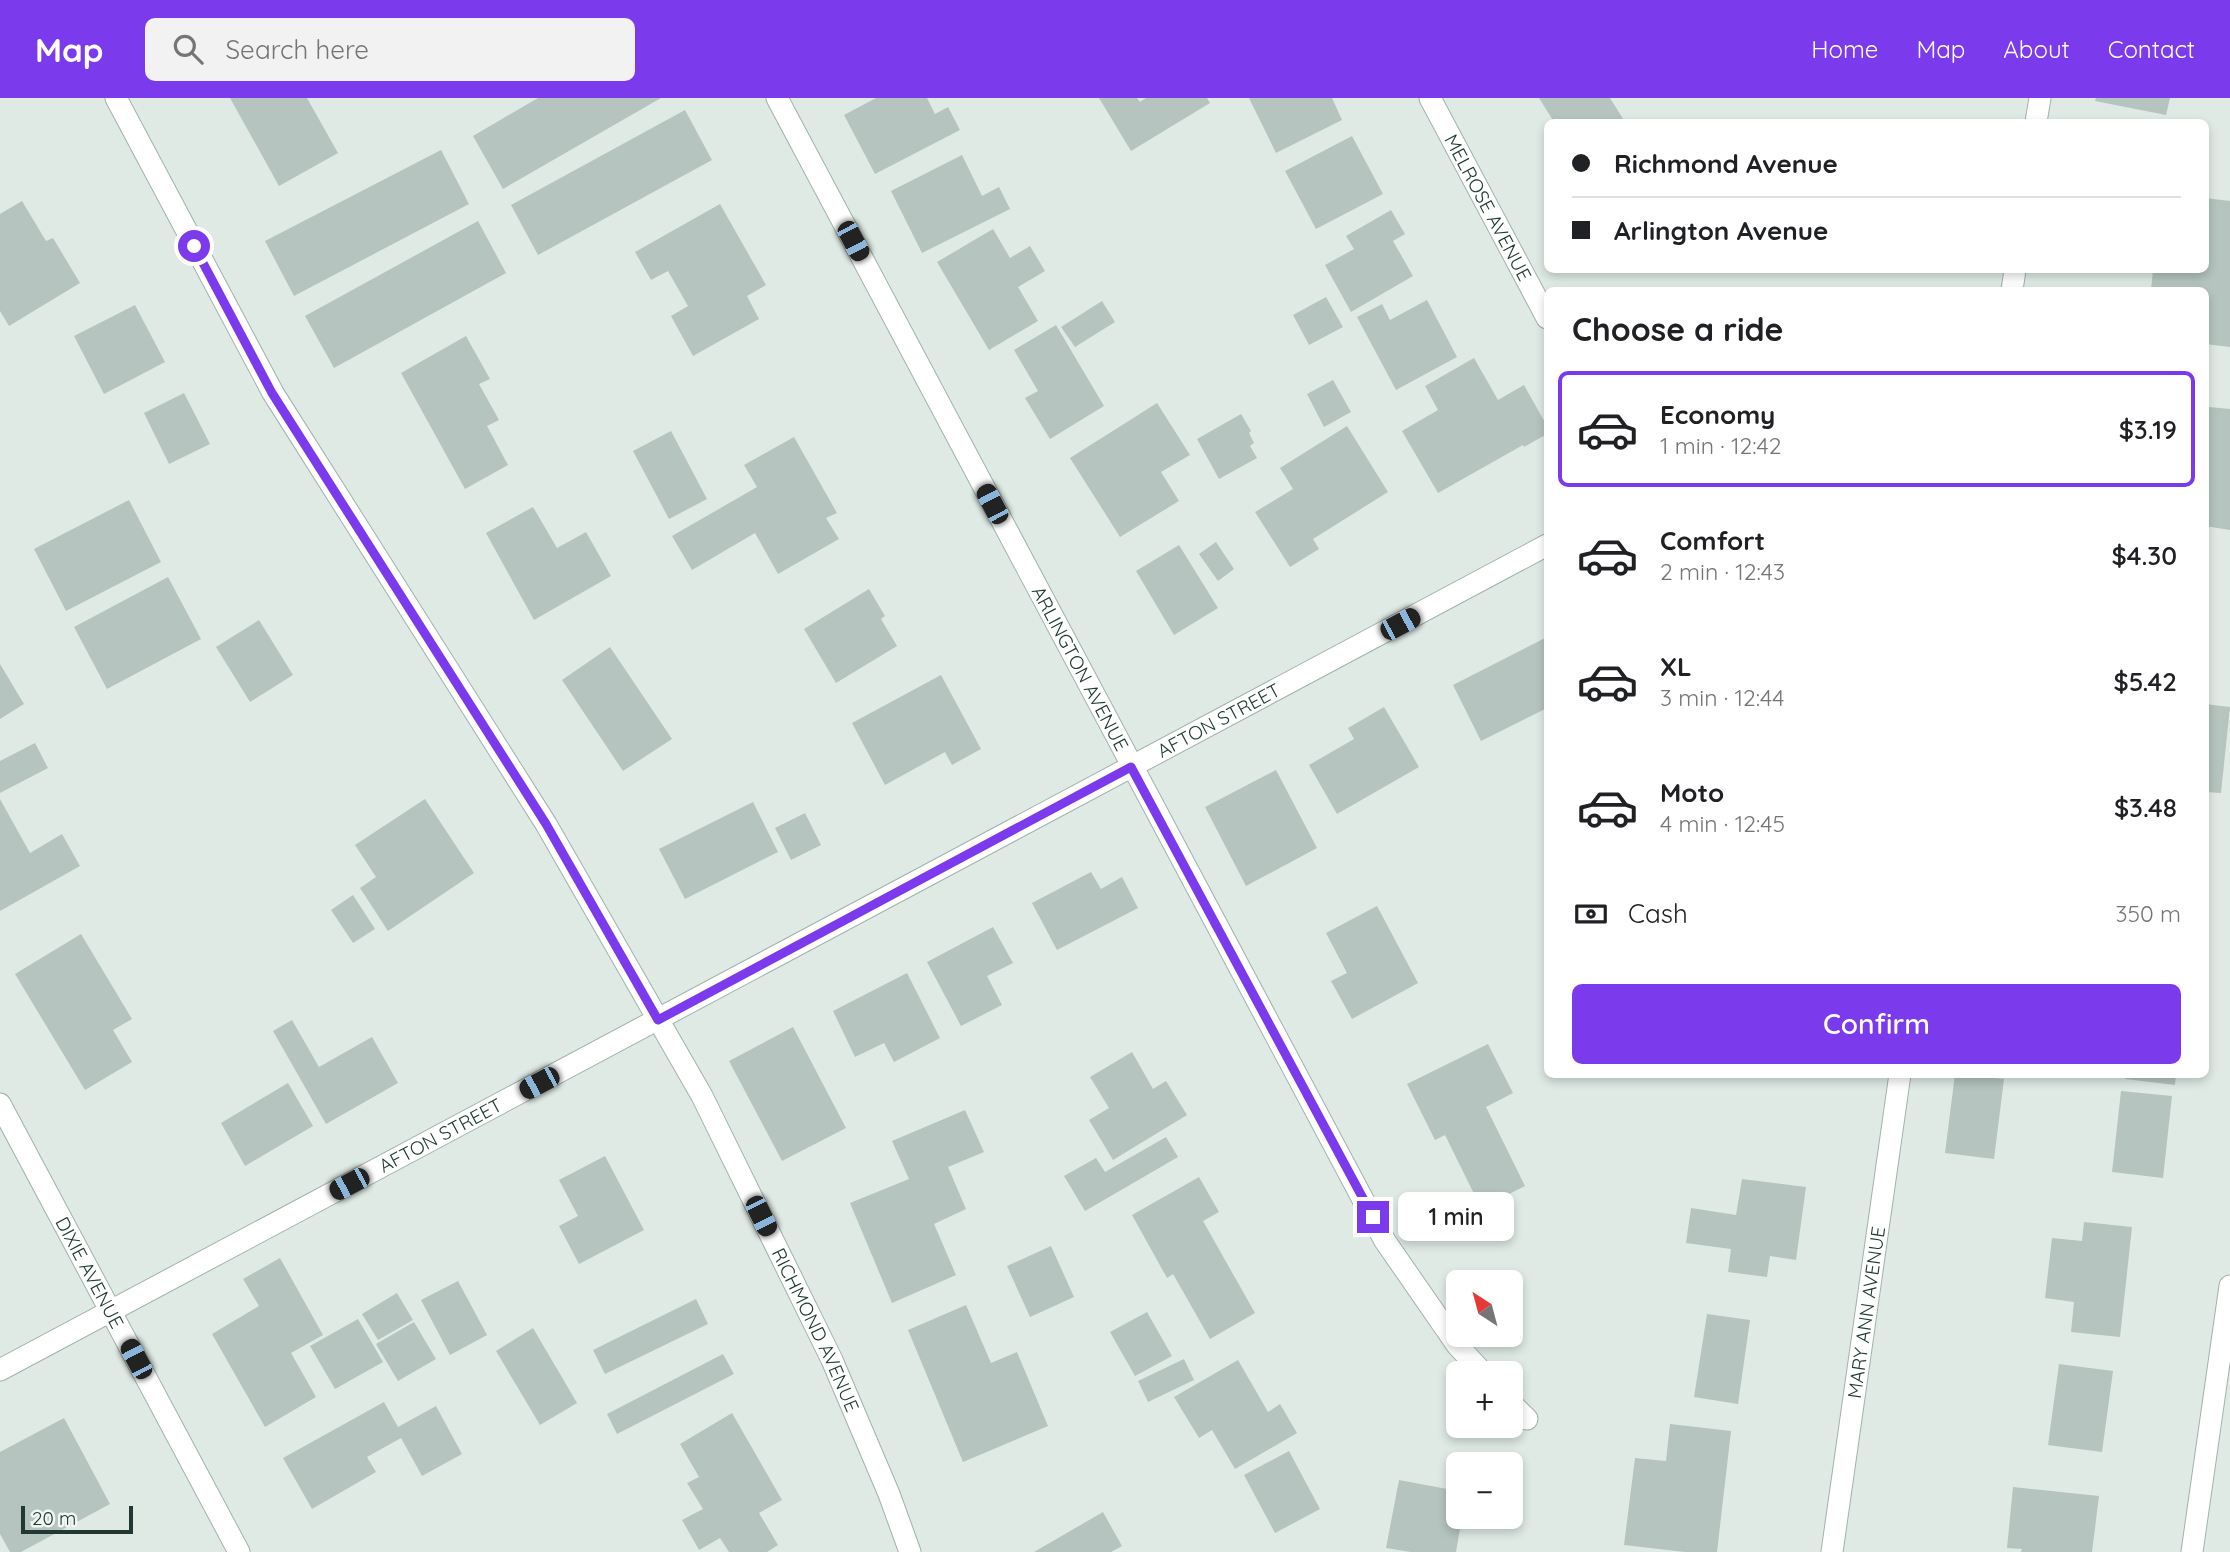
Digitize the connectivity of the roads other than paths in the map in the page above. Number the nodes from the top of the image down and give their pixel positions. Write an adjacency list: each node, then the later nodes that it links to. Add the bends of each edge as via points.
1 (116, 98): 9 (street, RICHMOND AVENUE, via 272,393 546,824)
2 (777, 98): 8 (street, ARLINGTON AVENUE)
3 (1430, 98): 6 (street, MELROSE AVENUE)
4 (2040, 98): 5 (street)
5 (2036, 119)
6 (1544, 312)
7 (1544, 547): 8 (street, AFTON STREET)
8 (1131, 767): 9 (street, AFTON STREET); 14 (street, ARLINGTON AVENUE, via 1385,1241)
9 (658, 1020): 13 (street, AFTON STREET); 19 (street, RICHMOND AVENUE, via 702,1096 832,1360)
10 (1899, 1078): 20 (street, MARY ANN AVENUE)
11 (0, 1104): 13 (street, DIXIE AVENUE)
12 (2230, 1286): 21 (street)
13 (110, 1311): 15 (street, AFTON STREET); 18 (street, DIXIE AVENUE)
14 (1472, 1361)
15 (0, 1370)
16 (1523, 1415): 17 (street)
17 (1527, 1419)
18 (239, 1552)
19 (910, 1552)
20 (1832, 1552)
21 (2192, 1552)

